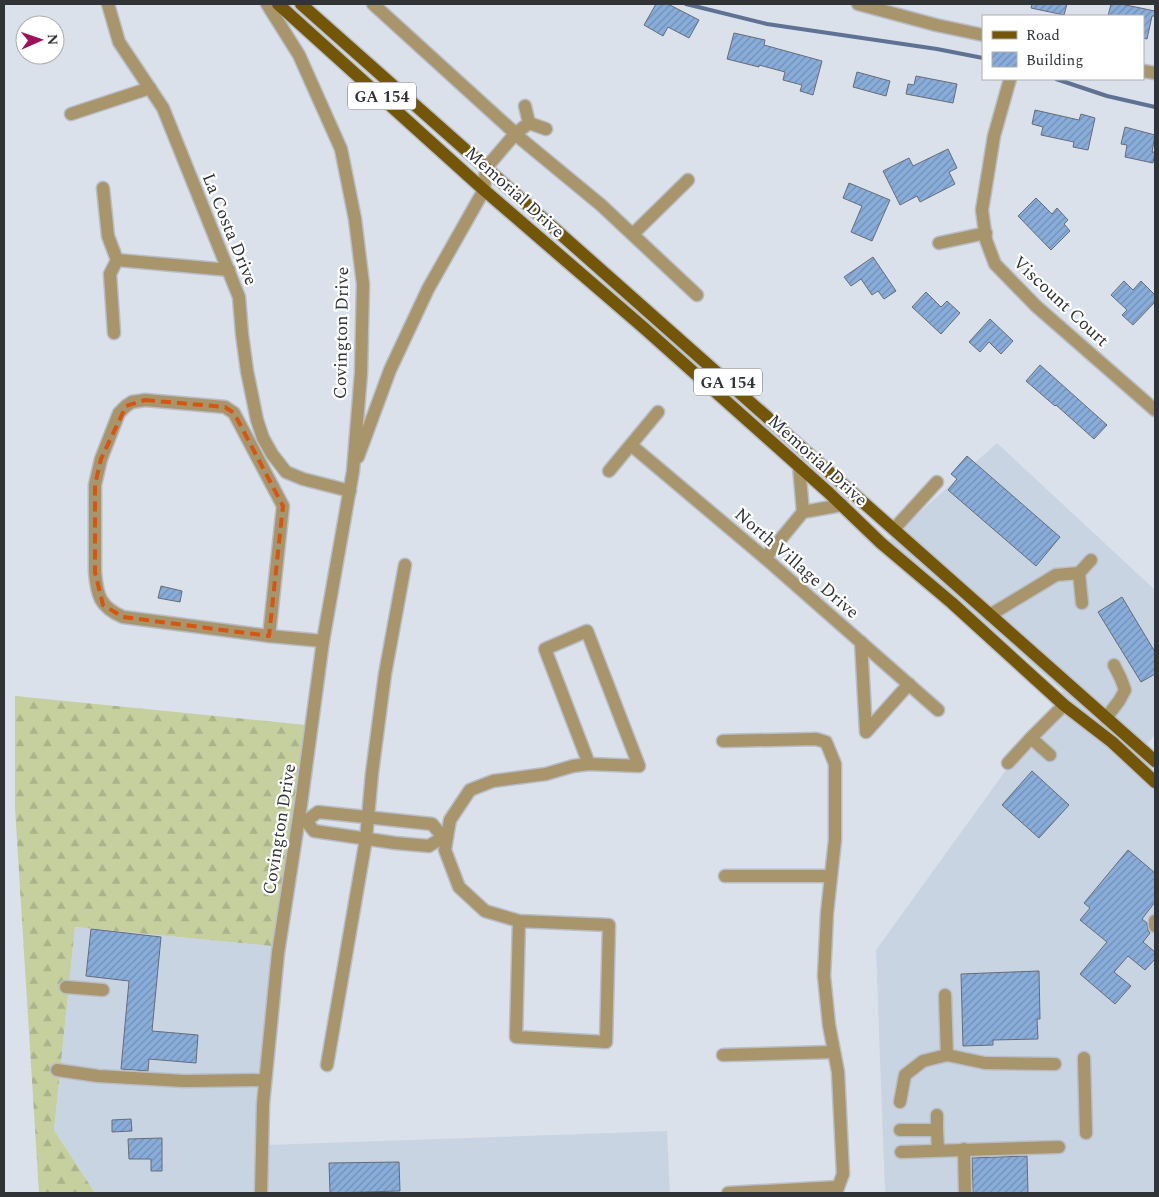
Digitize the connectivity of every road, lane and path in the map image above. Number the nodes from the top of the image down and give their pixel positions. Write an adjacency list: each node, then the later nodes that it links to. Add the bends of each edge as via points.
1 (108, 4): 9 (street, La Costa Drive, via 119,42)
2 (267, 4): 31 (street, Covington Drive, via 299,55 341,149 355,219 363,284 361,373)
3 (278, 4): 18 (main road, Memorial Drive / GA 154)
4 (301, 4): 15 (main road, Memorial Drive / GA 154)
5 (373, 4): 14 (street)
6 (858, 4): 7 (street)
7 (982, 35)
8 (1010, 80): 20 (street, Viscount Court, via 994,136 982,210)
9 (150, 88): 11 (street); 23 (street, La Costa Drive, via 163,108)
10 (525, 106): 12 (street)
11 (71, 114)
12 (529, 123): 13 (street); 14 (street)
13 (546, 129)
14 (515, 134): 15 (street); 19 (street)
15 (486, 168): 18 (street, Covington Drive); 36 (main road, Memorial Drive / GA 154)
16 (688, 180): 19 (street)
17 (103, 188): 22 (street, via 108,236)
18 (484, 190): 29 (main road, Memorial Drive / GA 154); 31 (street, Covington Drive, via 428,289 390,370)
19 (633, 234): 24 (street)
20 (986, 234): 21 (street); 26 (street, Viscount Court, via 995,264 1036,306)
21 (938, 242)
22 (116, 260): 23 (street); 25 (street, via 110,274)
23 (229, 270): 33 (street, La Costa Drive, via 239,297 247,371 263,438 286,472)
24 (697, 295)
25 (114, 333)
26 (1155, 410)
27 (658, 412): 28 (street)
28 (631, 445): 30 (street); 37 (street, North Village Drive)
29 (799, 466): 34 (main road, Memorial Drive / GA 154); 35 (street)
30 (610, 471)
31 (353, 472): 33 (street, Covington Drive)
32 (937, 482): 36 (street)
33 (350, 491): 44 (street, Covington Drive)
34 (842, 504): 35 (street); 48 (main road, Memorial Drive / GA 154)
35 (803, 512): 37 (street)
36 (894, 529): 42 (main road, Memorial Drive / GA 154)
37 (765, 558): 45 (street, North Village Drive)
38 (1091, 560): 40 (street)
39 (405, 566): 59 (street, via 385,674)
40 (1079, 573): 41 (street); 42 (street, via 1056,575)
41 (1082, 603)
42 (990, 615): 50 (main road, Memorial Drive / GA 154)
43 (269, 636): 43 (street, via 123,617 103,605 95,572 94,485 119,413 132,402 144,400 225,407 234,413 283,506); 44 (street)
44 (323, 641): 60 (street, Covington Drive)
45 (861, 642): 47 (street, North Village Drive); 47 (street, via 866,732)
46 (1114, 665): 50 (street, via 1125,690)
47 (909, 684): 49 (street, North Village Drive)
48 (1064, 705): 51 (street); 57 (main road, Memorial Drive / GA 154, via 1112,742)
49 (938, 710)
50 (1106, 718): 54 (main road, Memorial Drive / GA 154)
51 (1031, 738): 53 (street); 55 (street)
52 (723, 741): 65 (street, via 816,739 826,742 835,764 835,840)
53 (1050, 755)
54 (1155, 761)
55 (1008, 763)
56 (588, 764): 56 (street, via 639,766 587,631 546,649); 62 (street, via 546,774 493,780 470,790 450,820)
57 (1155, 782)
58 (334, 814): 59 (street); 60 (street, via 318,812); 61 (street)
59 (369, 817): 62 (street, via 432,824); 63 (street)
60 (302, 820): 61 (street, via 314,831); 79 (street, Covington Drive, via 278,953)
61 (331, 834): 63 (street)
62 (445, 837): 63 (street, via 429,846); 66 (street, via 445,850 459,887 485,911)
63 (366, 839): 77 (street)
64 (725, 876): 65 (street)
65 (830, 876): 72 (street, via 824,976)
66 (519, 921): 66 (street, via 516,1037 606,1042 609,925)
67 (1155, 921): 68 (street)
68 (1155, 926)
69 (66, 987): 70 (street)
70 (103, 990)
71 (945, 995): 74 (street)
72 (834, 1052): 73 (street); 89 (street, via 838,1072 843,1174)
73 (723, 1055)
74 (947, 1055): 76 (street, via 985,1063); 80 (street, via 923,1061 905,1075)
75 (1084, 1058): 84 (street)
76 (1055, 1064)
77 (327, 1065)
78 (57, 1070): 79 (street, via 184,1081)
79 (266, 1080): 90 (street, Covington Drive, via 263,1104)
80 (900, 1102)
81 (937, 1115): 83 (street)
82 (900, 1130): 83 (street)
83 (937, 1130): 87 (street)
84 (1086, 1133)
85 (1059, 1146): 86 (street)
86 (964, 1149): 87 (street); 92 (street)
87 (938, 1150): 88 (street)
88 (901, 1152)
89 (837, 1190): 91 (street)
90 (264, 1193)
91 (728, 1193)
92 (965, 1193)

